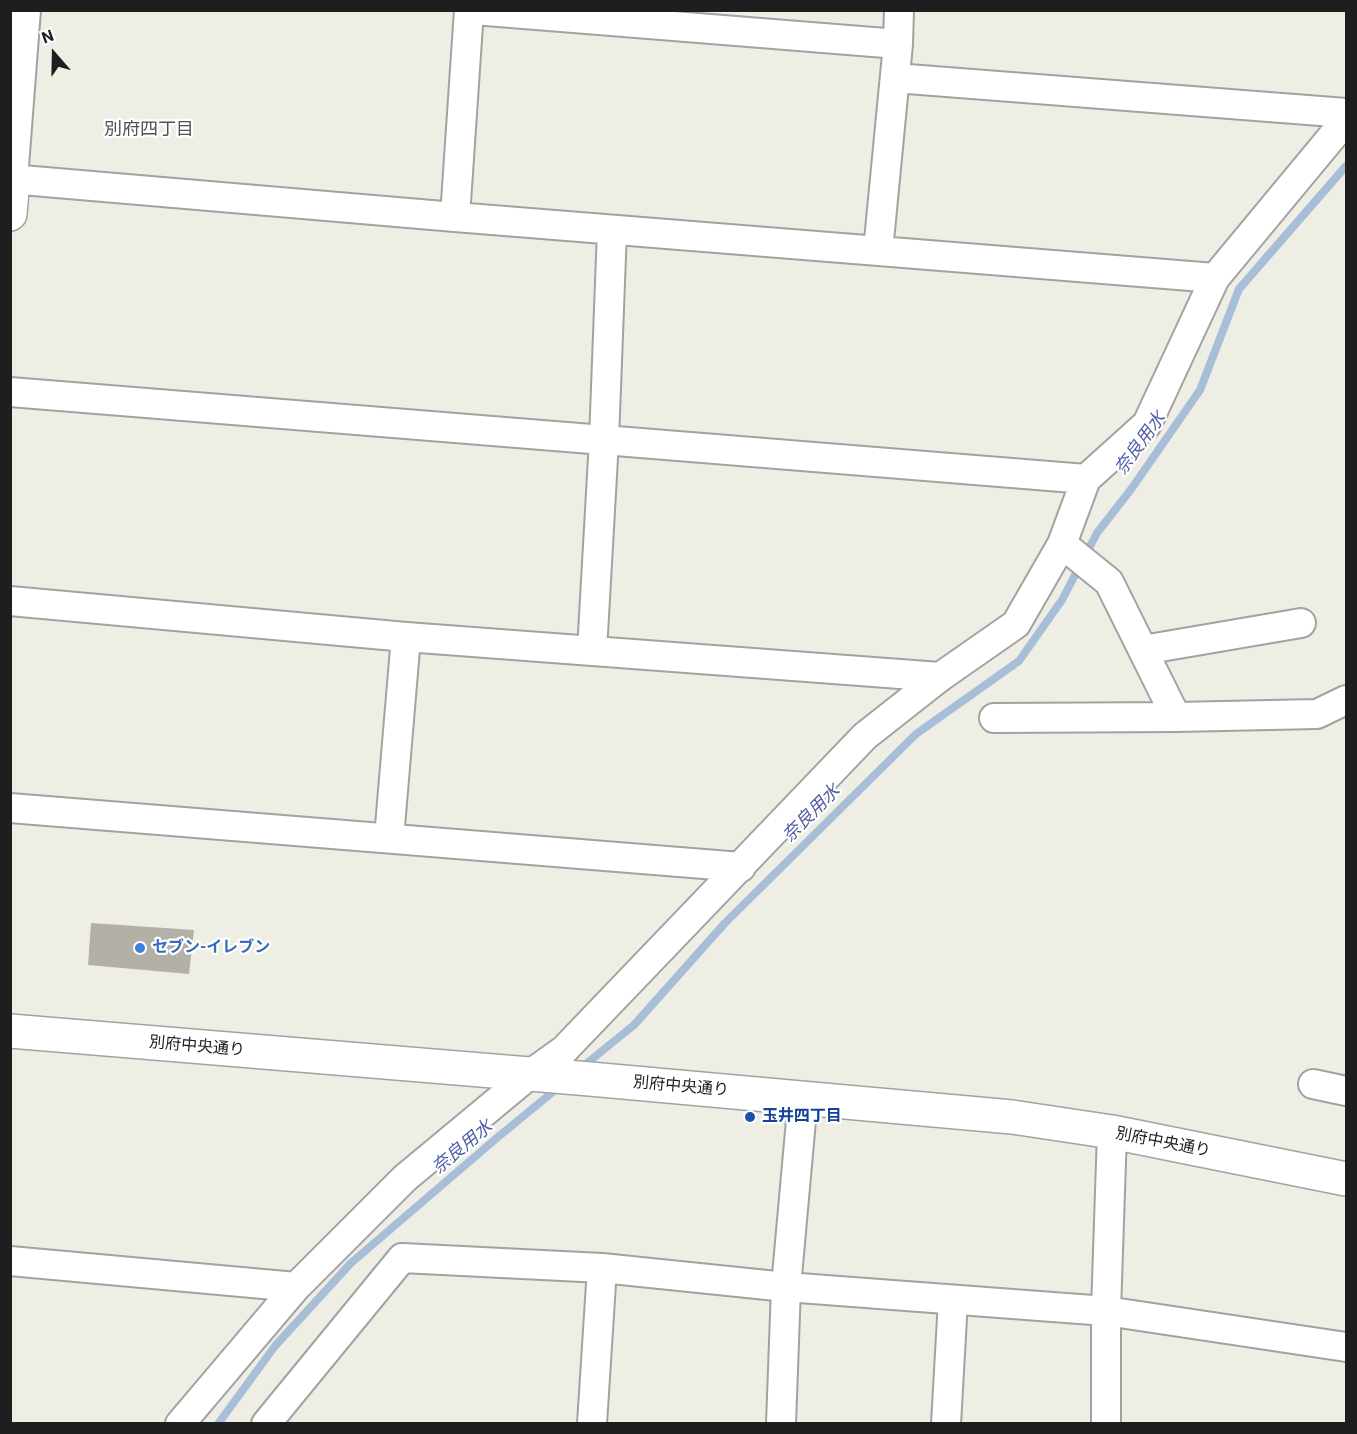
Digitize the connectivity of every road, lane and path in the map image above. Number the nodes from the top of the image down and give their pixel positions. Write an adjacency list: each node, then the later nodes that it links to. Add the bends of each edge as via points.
1 (26, 10): 9 (street)
2 (469, 10): 11 (street)
3 (474, 10): 5 (street)
4 (899, 10): 5 (street)
5 (898, 44): 6 (street)
6 (895, 78): 7 (street); 13 (street)
7 (1347, 113)
8 (1347, 120): 14 (street)
9 (12, 179): 10 (street); 11 (street)
10 (10, 214)
11 (455, 217): 12 (street)
12 (612, 230): 13 (street); 16 (street)
13 (878, 251): 14 (street)
14 (1215, 278): 17 (street, via 1147,424)
15 (10, 392): 16 (street)
16 (604, 440): 17 (street); 23 (street)
17 (1086, 478): 18 (street)
18 (1062, 544): 22 (street, via 1109,582); 24 (street, via 1016,624)
19 (10, 601): 21 (street)
20 (1301, 623): 22 (street)
21 (405, 637): 23 (street); 29 (street)
22 (1143, 650): 26 (street)
23 (592, 651): 24 (street)
24 (940, 677): 30 (street, via 866,736)
25 (1347, 700): 26 (street, via 1317,714)
26 (1176, 717): 27 (street)
27 (994, 718)
28 (10, 808): 29 (street)
29 (389, 838): 30 (street)
30 (741, 867): 32 (street)
31 (10, 1031): 32 (street, 別府中央通り)
32 (538, 1076): 35 (street, 別府中央通り); 40 (street, via 405,1178)
33 (1312, 1084): 34 (street)
34 (1347, 1090)
35 (803, 1098): 36 (street, 別府中央通り, via 1012,1117); 41 (street)
36 (1112, 1132): 37 (street, 別府中央通り); 43 (street)
37 (1347, 1179)
38 (10, 1261): 40 (street)
39 (602, 1268): 41 (street); 46 (street, via 402,1258); 47 (street)
40 (296, 1287): 45 (street)
41 (786, 1287): 42 (street); 48 (street)
42 (953, 1300): 43 (street); 49 (street)
43 (1106, 1311): 44 (street); 50 (street)
44 (1347, 1347)
45 (180, 1424)
46 (266, 1424)
47 (592, 1424)
48 (781, 1424)
49 (946, 1424)
50 (1106, 1424)

